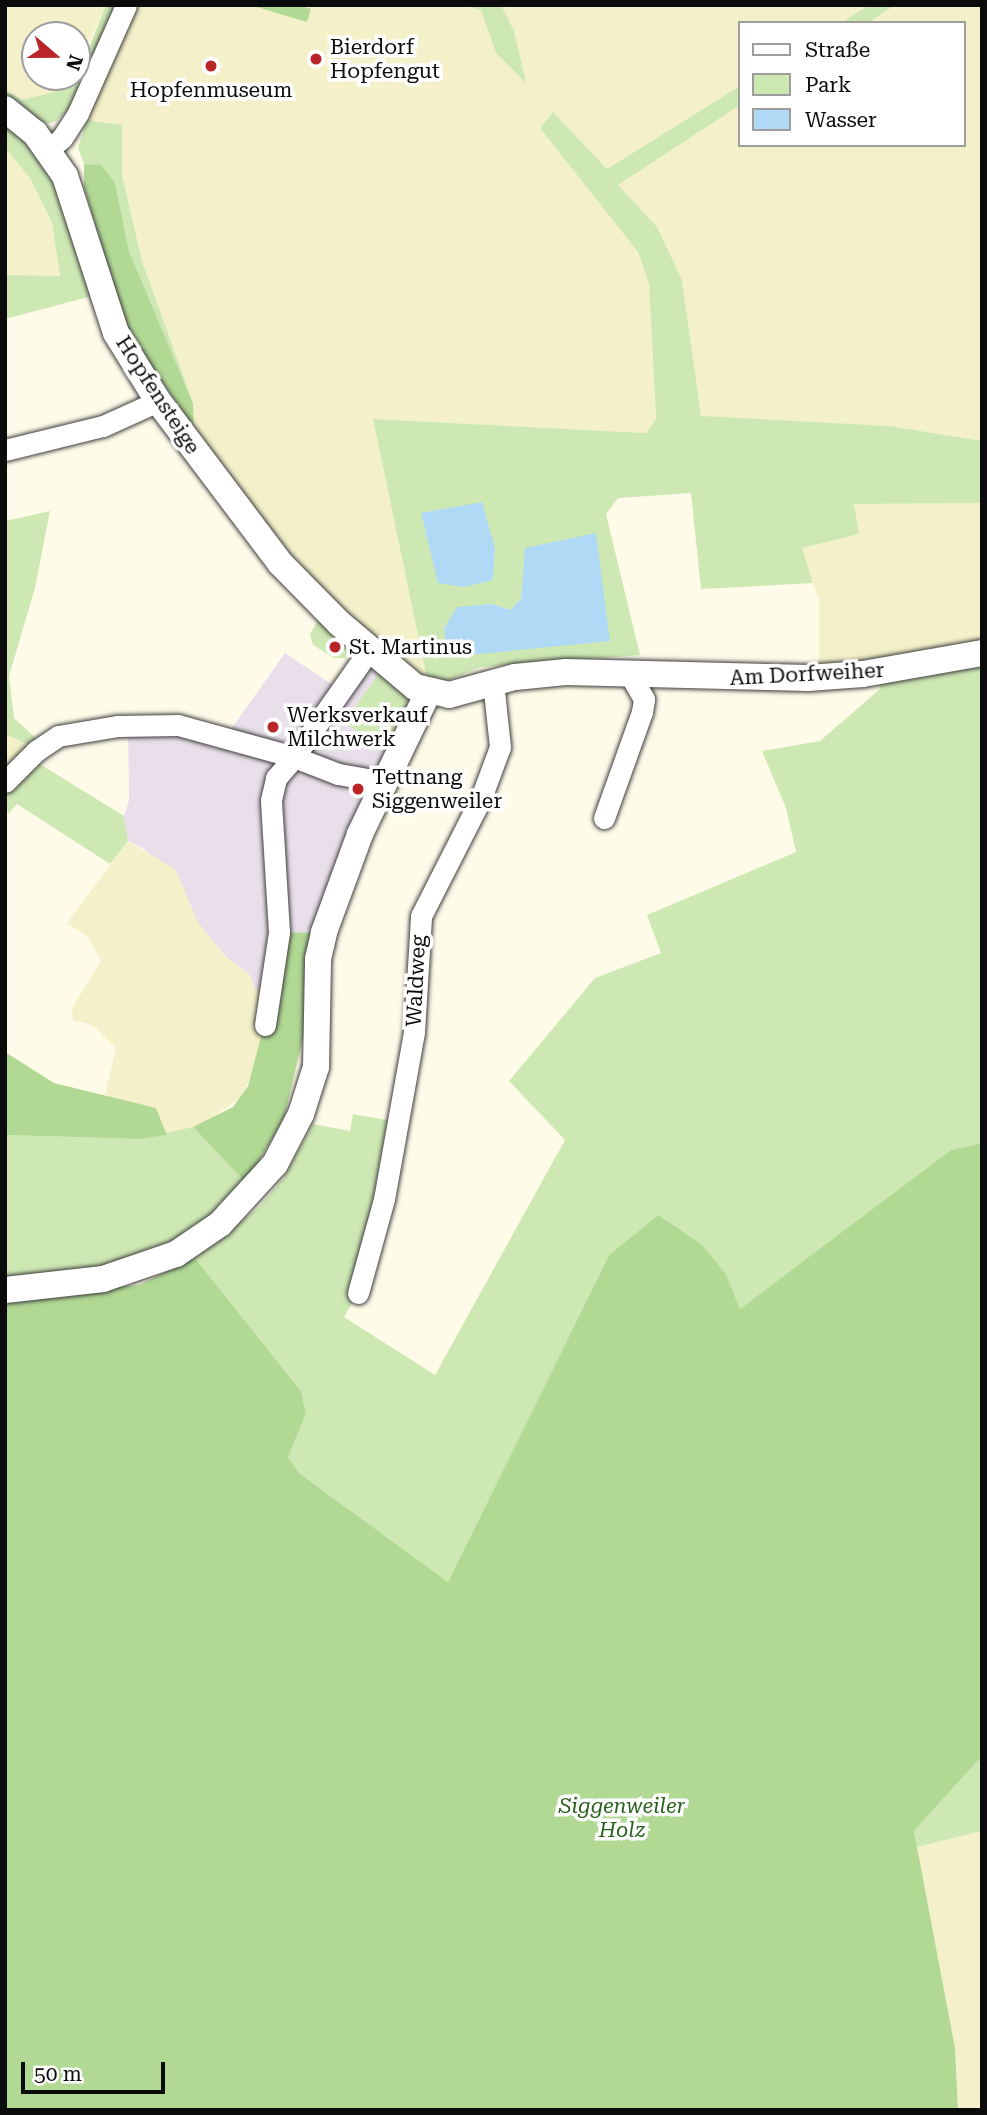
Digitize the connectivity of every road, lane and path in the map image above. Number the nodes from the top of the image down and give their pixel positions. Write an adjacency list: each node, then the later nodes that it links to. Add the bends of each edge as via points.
1 (126, 5): 3 (street, via 78,113)
2 (5, 109): 3 (street, Hopfensteige)
3 (49, 149): 4 (street, Hopfensteige, via 65,176 116,333)
4 (158, 401): 5 (street, via 103,426); 6 (street, Hopfensteige, via 280,563)
5 (5, 450)
6 (370, 649): 10 (street, Hopfensteige); 11 (street)
7 (982, 653): 8 (street, Am Dorfweiher, via 824,677)
8 (630, 675): 9 (street, Am Dorfweiher, via 566,672); 14 (street, via 644,699 642,712)
9 (493, 682): 10 (street, Am Dorfweiher, via 449,695); 17 (street, Waldweg, via 500,747 481,798 421,916 414,1031 384,1199)
10 (428, 692): 13 (street)
11 (294, 757): 12 (street, via 178,725 118,726 58,736); 13 (street, via 338,774); 15 (street, via 276,778 271,800 279,932)
12 (5, 782)
13 (384, 782): 16 (street, via 319,949 316,1067 293,1130 262,1182 220,1224 153,1264 103,1279)
14 (604, 818)
15 (265, 1025)
16 (5, 1290)
17 (358, 1293)

